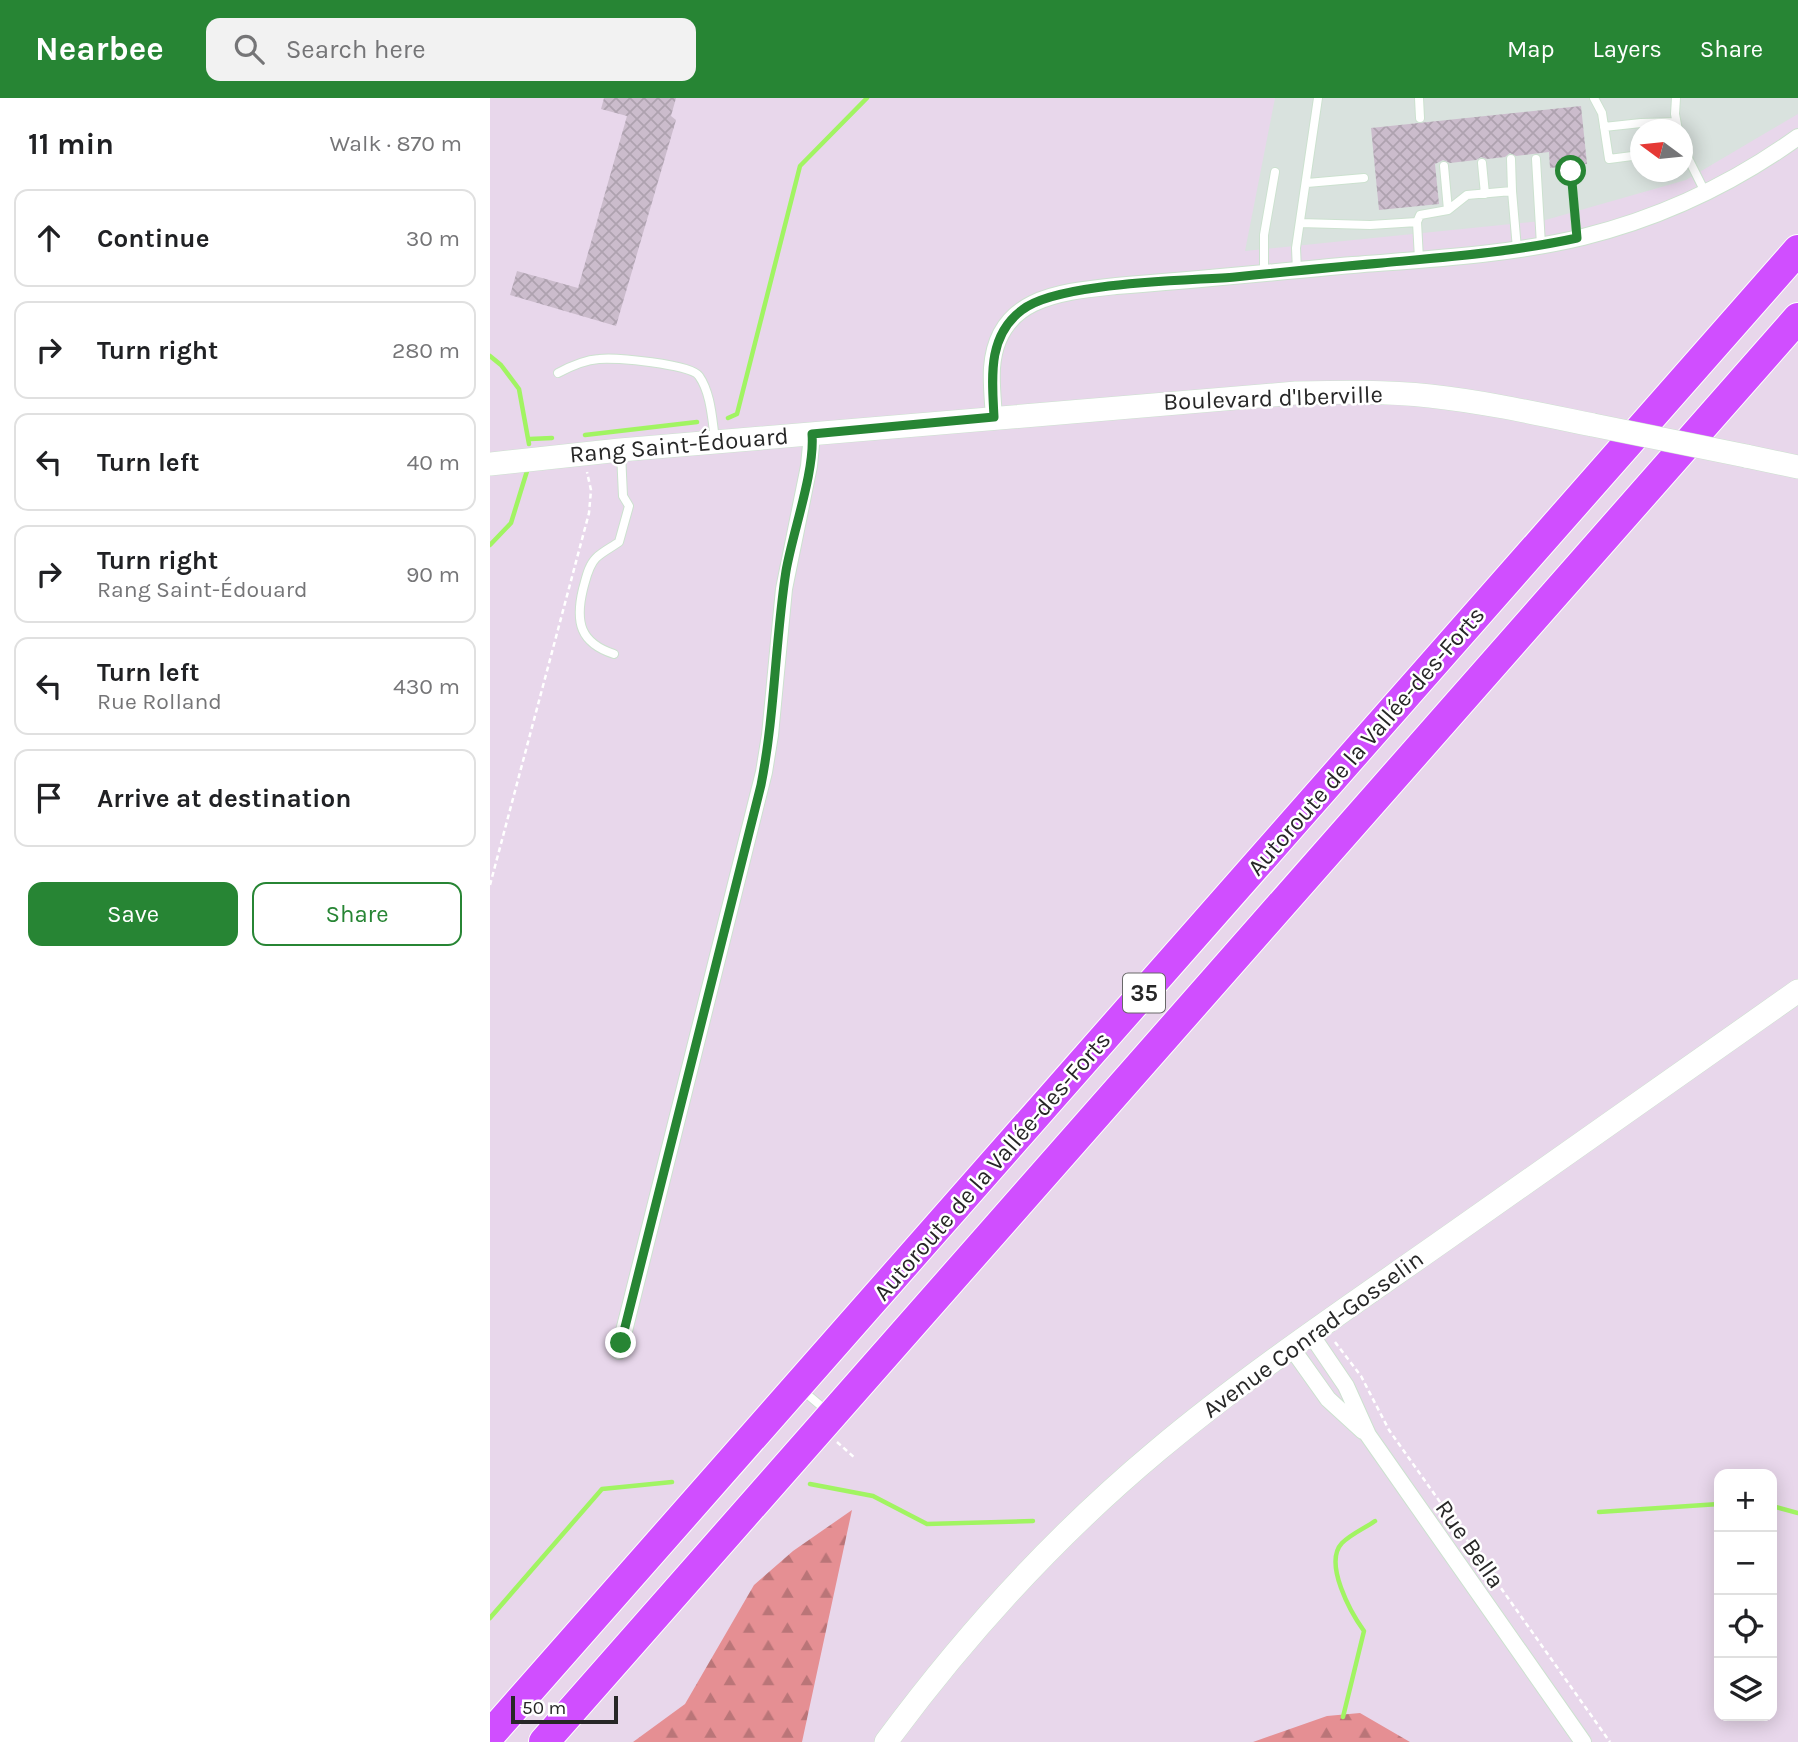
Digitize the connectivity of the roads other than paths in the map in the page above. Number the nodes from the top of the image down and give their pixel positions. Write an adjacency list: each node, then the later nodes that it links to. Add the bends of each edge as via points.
1 (1318, 98): 19 (lane)
2 (1419, 98): 5 (lane)
3 (1594, 98): 7 (lane)
4 (1676, 98): 6 (lane)
5 (1420, 118)
6 (1677, 119)
7 (1604, 127): 8 (lane); 10 (lane, via 1609,159)
8 (1630, 127)
9 (1798, 137): 21 (street)
10 (1630, 156)
11 (1511, 159): 20 (lane)
12 (1536, 159): 27 (lane)
13 (1482, 163): 22 (lane)
14 (1444, 166): 23 (lane)
15 (1693, 168): 21 (lane)
16 (1571, 171): 26 (lane)
17 (1275, 172): 32 (lane, via 1264,235)
18 (1364, 178): 19 (lane)
19 (1307, 183): 25 (lane)
20 (1512, 191): 22 (lane); 28 (lane)
21 (1705, 192): 26 (street, via 1646,218)
22 (1485, 194): 23 (lane, via 1467,195)
23 (1448, 210): 24 (lane, via 1423,213)
24 (1417, 222): 25 (lane); 30 (lane)
25 (1300, 223): 31 (lane)
26 (1577, 238): 27 (street)
27 (1542, 245): 28 (street)
28 (1517, 249): 30 (street)
29 (1798, 250): 45 (highway, Autoroute de la Vallée-des-Forts / 35)
30 (1419, 260): 31 (street)
31 (1297, 271): 32 (street)
32 (1264, 274): 35 (street, via 1069,291 1033,302 1008,324 995,349)
33 (1798, 318): 46 (highway, Autoroute de la Vallée-des-Forts / 35)
34 (558, 373): 37 (lane, via 599,358 694,371 709,401)
35 (994, 417): 36 (street, Rang Saint-Édouard); 40 (street, Boulevard d'Iberville, bridge, via 1267,394 1430,396 1497,405)
36 (812, 434): 37 (street, Rang Saint-Édouard); 44 (street, via 784,589 761,785)
37 (716, 442): 38 (street, Rang Saint-Édouard)
38 (620, 450): 39 (street, Rang Saint-Édouard); 41 (lane, via 623,496 629,506 619,542 591,565 578,613 592,644)
39 (490, 464)
40 (1798, 467)
41 (614, 654)
42 (1798, 990): 43 (street, Avenue Conrad-Gosselin)
43 (1301, 1340): 47 (street, Rue Bella, via 1346,1386); 47 (street, Rue Bella, via 1328,1399); 50 (street, Avenue Conrad-Gosselin, via 1156,1452 1071,1529 974,1632)
44 (619, 1351)
45 (797, 1386): 46 (lane); 48 (highway, Autoroute de la Vallée-des-Forts / 35)
46 (827, 1422): 49 (highway, Autoroute de la Vallée-des-Forts / 35)
47 (1368, 1436): 51 (street, Rue Bella)
48 (490, 1735)
49 (544, 1742)
50 (886, 1742)
51 (1583, 1742)

